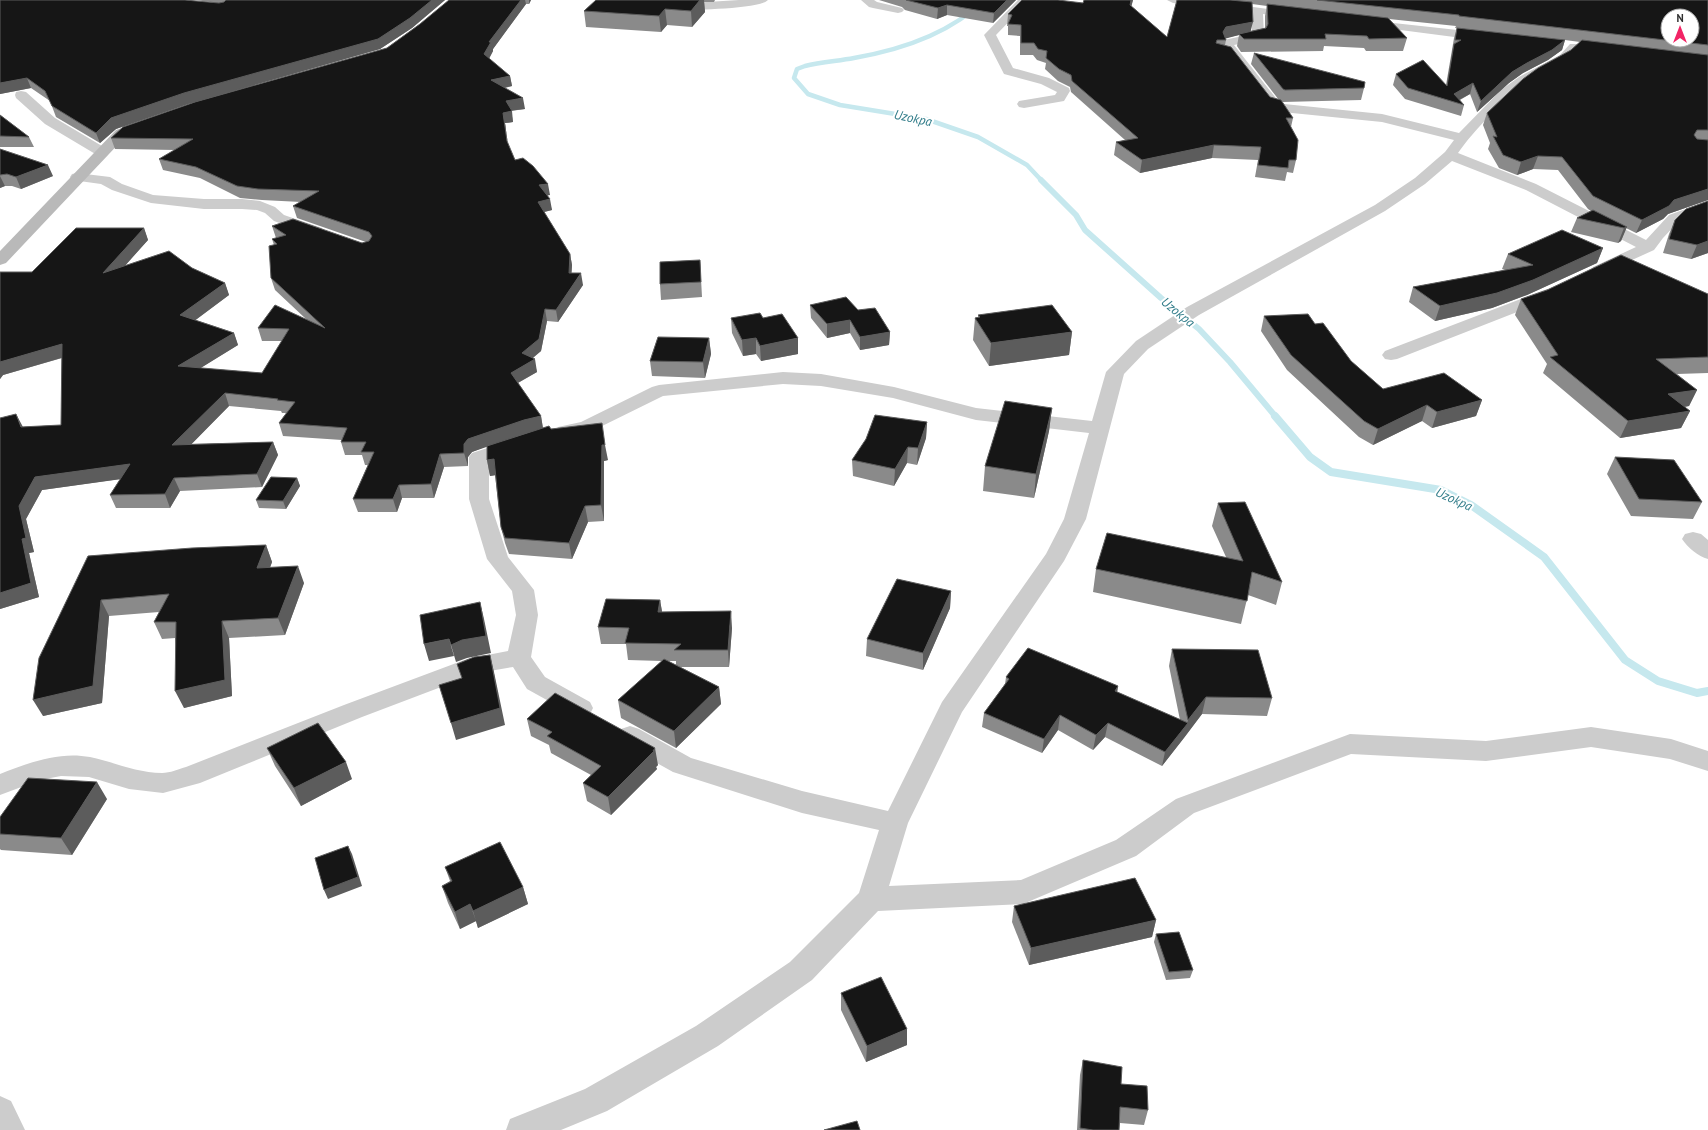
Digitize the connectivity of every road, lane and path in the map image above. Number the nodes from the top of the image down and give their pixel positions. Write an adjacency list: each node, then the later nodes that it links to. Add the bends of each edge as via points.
1 (762, 0): 5 (street, via 693,7)
2 (867, 0): 6 (street, via 873,5)
3 (1024, 0): 13 (street, via 990,35 1008,71 1045,81 1064,91 1059,98)
4 (1173, 0): 7 (street)
5 (663, 7)
6 (898, 10)
7 (1257, 10): 8 (street); 15 (street, via 1258,36 1228,43 1229,48 1274,105 1282,108 1382,118)
8 (1304, 16)
9 (1352, 21): 10 (street)
10 (1494, 38)
11 (1558, 45): 15 (street, via 1578,47 1506,93)
12 (21, 95): 16 (street, via 50,121)
13 (1024, 104)
14 (151, 122): 16 (main road, via 121,133)
15 (1462, 138): 17 (street)
16 (102, 152): 18 (main road)
17 (1450, 155): 21 (street, via 1531,187); 26 (street, via 1420,181 1380,208 1184,317 1142,345 1115,372)
18 (77, 177): 20 (street, via 105,180 151,199 260,206 279,218); 22 (main road)
19 (1708, 206): 21 (street, via 1674,218)
20 (330, 235)
21 (1648, 247): 23 (street)
22 (0, 260)
23 (1584, 277)
24 (1562, 287): 25 (street)
25 (1391, 355)
26 (1100, 428): 27 (street, via 976,414 894,393 821,380 783,378 659,391 587,426 542,436 479,457 479,499 498,559 523,590 527,615); 30 (street, via 1075,519 1056,556 951,708)
27 (519, 658): 29 (street, via 475,665 191,776 163,783 129,779 90,767 61,766 36,771); 30 (street, via 536,683 682,765 802,802)
28 (1708, 761): 31 (street, via 1671,749 1591,737 1486,751 1350,744 1185,806 1126,848 1023,892)
29 (0, 785)
30 (896, 823): 31 (street)
31 (871, 899): 34 (street, via 801,971 707,1036 596,1100)
32 (0, 1112): 33 (street)
33 (10, 1130)
34 (522, 1130)

